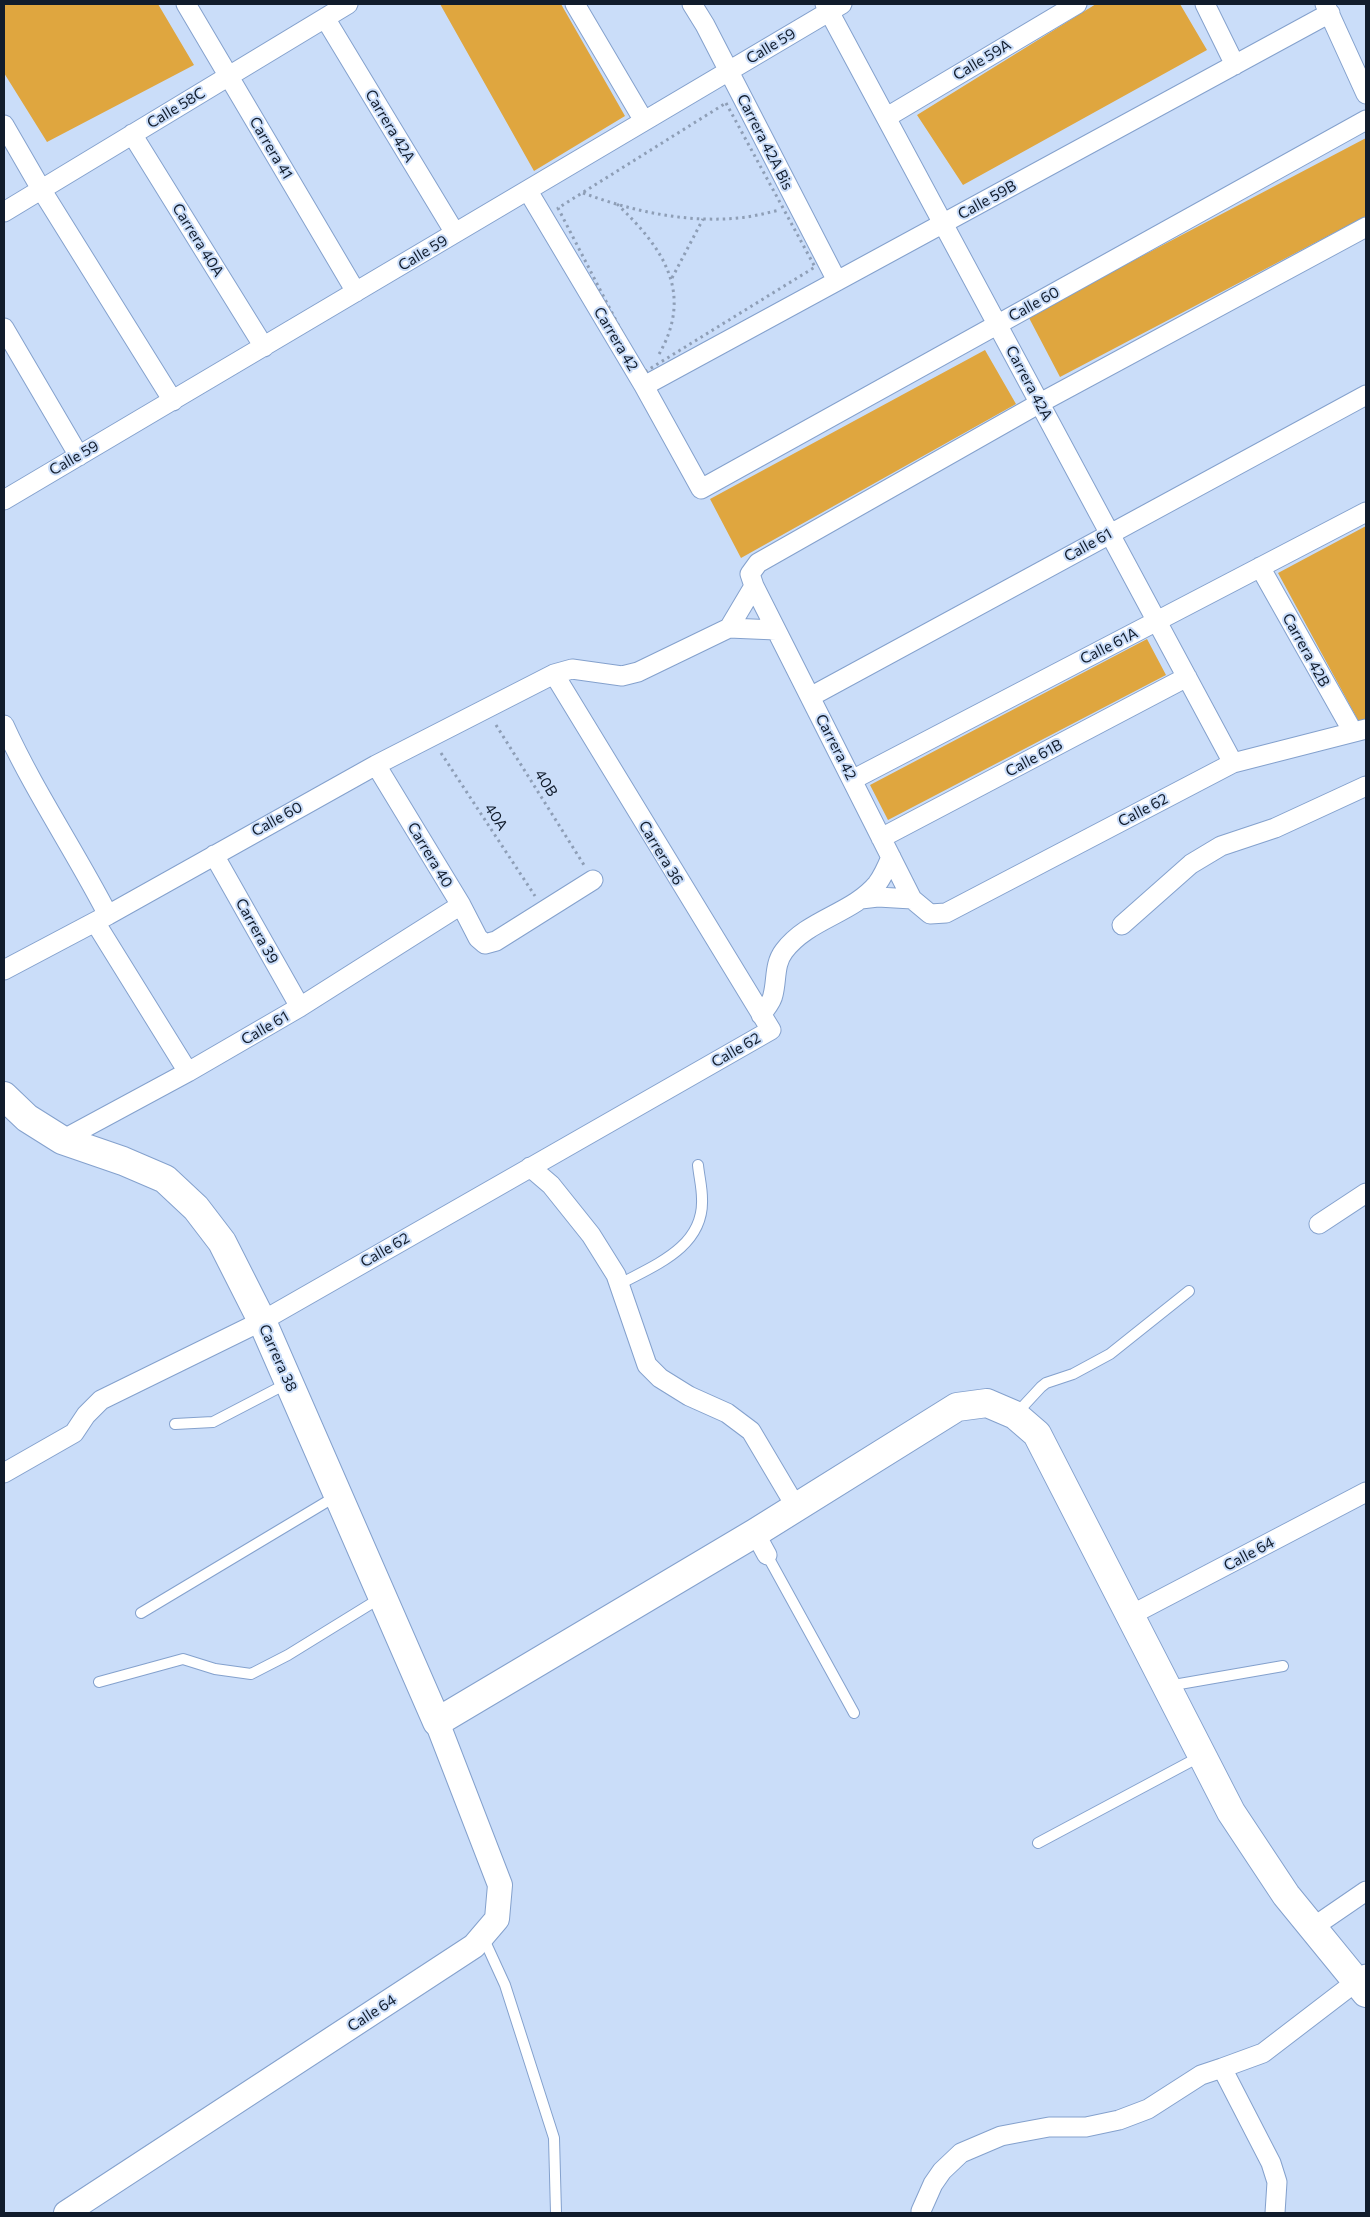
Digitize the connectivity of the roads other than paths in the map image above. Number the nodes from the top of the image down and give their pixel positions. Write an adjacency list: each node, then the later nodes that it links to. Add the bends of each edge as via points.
1 (186, 4): 12 (street, Carrera 41)
2 (348, 4): 9 (street, Calle 58C)
3 (575, 4): 16 (street)
4 (692, 4): 11 (street, Carrera 42A Bis)
5 (1076, 4): 14 (street, Calle 59A)
6 (1204, 4): 10 (street)
7 (832, 6): 11 (street, Calle 59); 14 (street, Carrera 42A)
8 (1328, 8): 10 (street, Calle 59B); 13 (street)
9 (325, 18): 12 (street, Calle 58C); 24 (street, Carrera 42A)
10 (1235, 65): 22 (street, Calle 59B)
11 (729, 71): 16 (street, Calle 59); 25 (street, Carrera 42A Bis)
12 (228, 76): 18 (street, Calle 58C); 26 (street, Carrera 41)
13 (1366, 94)
14 (887, 117): 22 (street, Carrera 42A)
15 (1366, 120): 27 (street, Calle 60)
16 (644, 122): 20 (street, Calle 59)
17 (4, 126): 19 (street)
18 (132, 134): 19 (street, Calle 58C); 29 (street, Carrera 40A)
19 (41, 190): 21 (street, Calle 58C); 32 (street)
20 (528, 191): 24 (street, Calle 59); 30 (street, Carrera 42)
21 (4, 212)
22 (944, 224): 25 (street, Calle 59B); 27 (street, Carrera 42A)
23 (1366, 227): 33 (street)
24 (455, 234): 26 (street, Calle 59)
25 (837, 282): 30 (street, Calle 59B)
26 (356, 292): 29 (street, Calle 59)
27 (998, 324): 33 (street, Carrera 42A); 35 (street, Calle 60)
28 (4, 328): 34 (street)
29 (264, 347): 32 (street, Calle 59)
30 (647, 378): 35 (street, Carrera 42)
31 (1366, 395): 38 (street, Calle 61)
32 (173, 401): 34 (street, Calle 59)
33 (1040, 403): 38 (street, Carrera 42A); 40 (street, via 758,563)
34 (79, 456): 36 (street, Calle 59)
35 (701, 489)
36 (4, 500)
37 (1366, 512): 39 (street, Calle 61A)
38 (1110, 533): 41 (street, Carrera 42A); 46 (street, Calle 61)
39 (1260, 567): 41 (street, Calle 61A); 48 (street, Carrera 42B)
40 (752, 580): 42 (street); 43 (street, Carrera 42)
41 (1157, 621): 45 (street, Carrera 42A); 51 (street, Calle 61A)
42 (729, 628): 43 (street); 44 (street, Calle 60, via 638,672 622,676 572,669)
43 (776, 630): 46 (street, Carrera 42)
44 (554, 674): 50 (street, Calle 60); 65 (street, Carrera 36)
45 (1187, 677): 49 (street, Carrera 42A); 53 (street, Calle 61B)
46 (810, 697): 51 (street, Carrera 42)
47 (4, 725): 61 (street, via 22,765 90,880)
48 (1360, 730): 49 (street, Calle 62)
49 (1233, 763): 60 (street, Calle 62, via 946,913)
50 (376, 764): 54 (street, Calle 60); 59 (street, Carrera 40)
51 (852, 780): 53 (street, Carrera 42)
52 (1366, 786): 62 (street, via 1275,828 1221,846 1184,870)
53 (881, 838): 55 (street, Carrera 42)
54 (214, 855): 61 (street, Calle 60); 64 (street, Carrera 39)
55 (891, 857): 57 (street, via 880,881); 58 (street, Carrera 42)
56 (590, 875): 59 (street, Carrera 40, via 496,941 485,944 478,938)
57 (861, 899): 58 (street); 65 (street, via 804,932 783,951)
58 (912, 899): 60 (street, Carrera 42)
59 (461, 906): 64 (street, Calle 61)
60 (930, 914)
61 (102, 919): 63 (street, Calle 60); 66 (street)
62 (1122, 925)
63 (4, 970)
64 (300, 1007): 66 (street, Calle 61)
65 (766, 1022): 70 (street, Calle 62)
66 (188, 1072): 68 (street, Calle 61)
67 (4, 1096): 68 (main road, Carrera 38, via 27,1118)
68 (62, 1140): 75 (main road, Carrera 38, via 165,1179 196,1208 222,1242)
69 (698, 1164): 73 (lane, via 703,1200 698,1224 687,1244)
70 (530, 1167): 73 (street, via 550,1185 591,1235); 75 (street, Calle 62)
71 (1366, 1193): 72 (street)
72 (1319, 1224)
73 (620, 1284): 82 (street, via 647,1365 660,1378 688,1396 727,1413 751,1431)
74 (1189, 1291): 77 (lane, via 1110,1354 1073,1374 1046,1383)
75 (262, 1321): 76 (main road, Carrera 38); 79 (street, Calle 62, via 100,1400 74,1433)
76 (289, 1383): 78 (lane, via 213,1422); 81 (main road, Carrera 38)
77 (1015, 1416): 82 (main road, via 987,1403 957,1407); 86 (main road, via 1037,1434)
78 (175, 1424)
79 (4, 1473)
80 (1366, 1492): 86 (street, Calle 64)
81 (338, 1494): 84 (main road, Carrera 38); 85 (lane)
82 (796, 1507): 83 (main road)
83 (761, 1544): 90 (lane); 91 (main road)
84 (382, 1596): 88 (lane, via 288,1655 251,1674 215,1669 183,1659); 91 (main road, Carrera 38)
85 (141, 1613)
86 (1131, 1615): 89 (main road)
87 (1283, 1666): 89 (lane)
88 (99, 1682)
89 (1167, 1686): 92 (main road)
90 (854, 1713)
91 (437, 1722): 96 (street, Calle 64, via 500,1885 497,1919)
92 (1202, 1755): 93 (lane); 95 (main road, via 1230,1812)
93 (1038, 1843)
94 (1366, 1892): 95 (street)
95 (1312, 1928): 97 (main road)
96 (482, 1936): 100 (street, Calle 64, via 474,1946); 101 (lane, via 505,1985 554,2138)
97 (1362, 1983): 98 (street, via 1263,2052)
98 (1222, 2068): 99 (street, via 1201,2074 1148,2109 1119,2120 1086,2127 1049,2127 1001,2136 961,2153 933,2184); 102 (street, via 1271,2164 1277,2182)
99 (921, 2211)
100 (66, 2213)
101 (556, 2213)
102 (1275, 2213)

